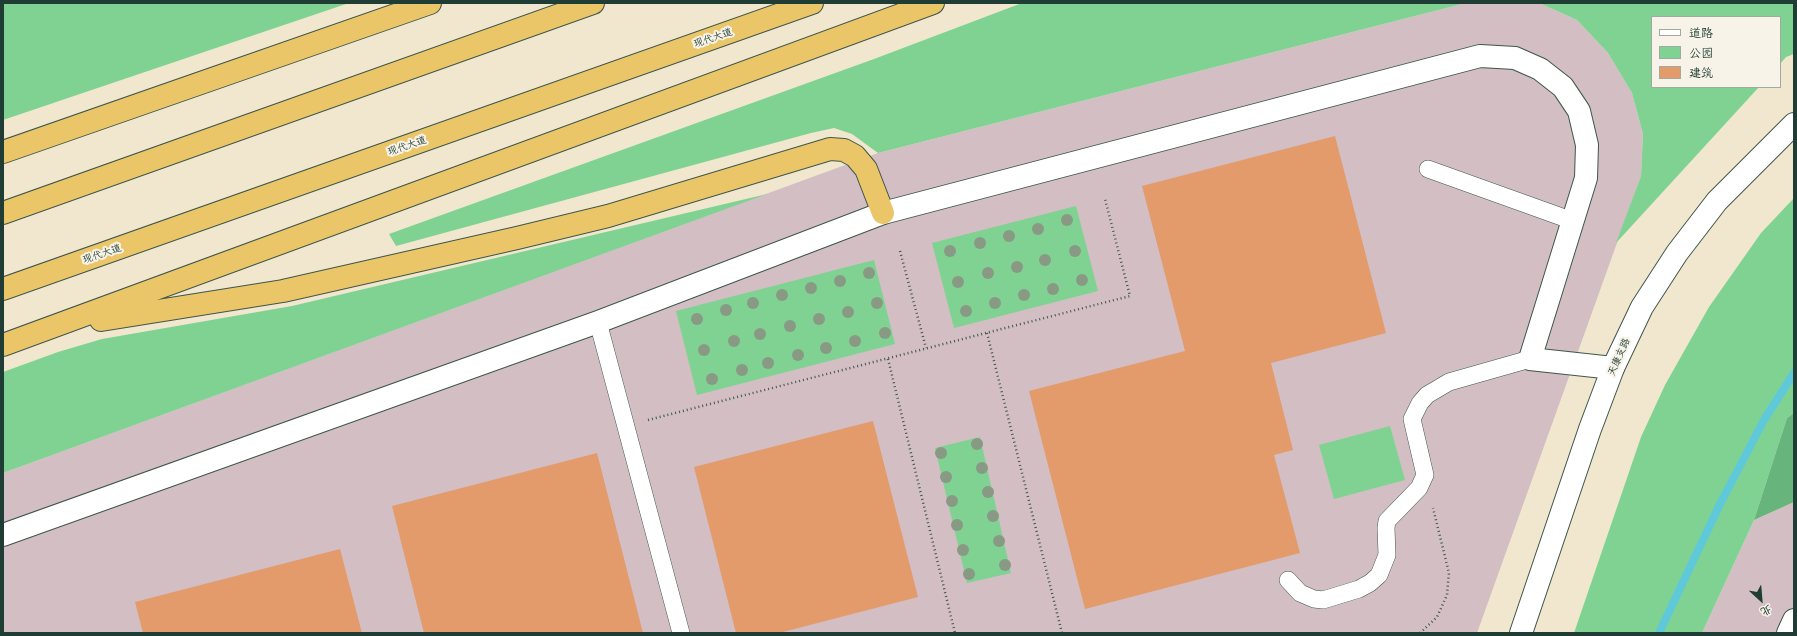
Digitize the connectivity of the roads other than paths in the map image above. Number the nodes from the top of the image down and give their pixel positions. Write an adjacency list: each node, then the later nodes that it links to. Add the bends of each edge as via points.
1 (430, 3): 6 (highway)
2 (593, 3): 8 (highway)
3 (812, 3): 11 (highway, 现代大道)
4 (932, 3): 13 (highway)
5 (1794, 124): 16 (street, 天康支路, via 1717,201 1677,253 1642,307)
6 (3, 152)
7 (1428, 169): 10 (lane)
8 (3, 213)
9 (883, 213): 10 (street, via 1480,56 1515,58 1540,69 1563,87 1579,111 1587,145 1586,178); 12 (street); 13 (highway, via 866,169 855,156 844,150 830,149 608,216 517,238 283,291)
10 (1573, 221): 15 (street)
11 (3, 289)
12 (598, 322): 17 (street); 20 (lane)
13 (51, 329): 14 (highway)
14 (3, 346)
15 (1530, 360): 16 (street); 18 (lane, via 1449,382 1427,395 1420,403 1412,420 1425,475 1419,488 1387,521 1387,555 1379,575 1359,589 1323,600 1300,593)
16 (1613, 368): 21 (street, 天康支路)
17 (3, 535)
18 (1288, 580)
19 (1794, 620): 22 (street)
20 (681, 633)
21 (1521, 633)
22 (1788, 633)

